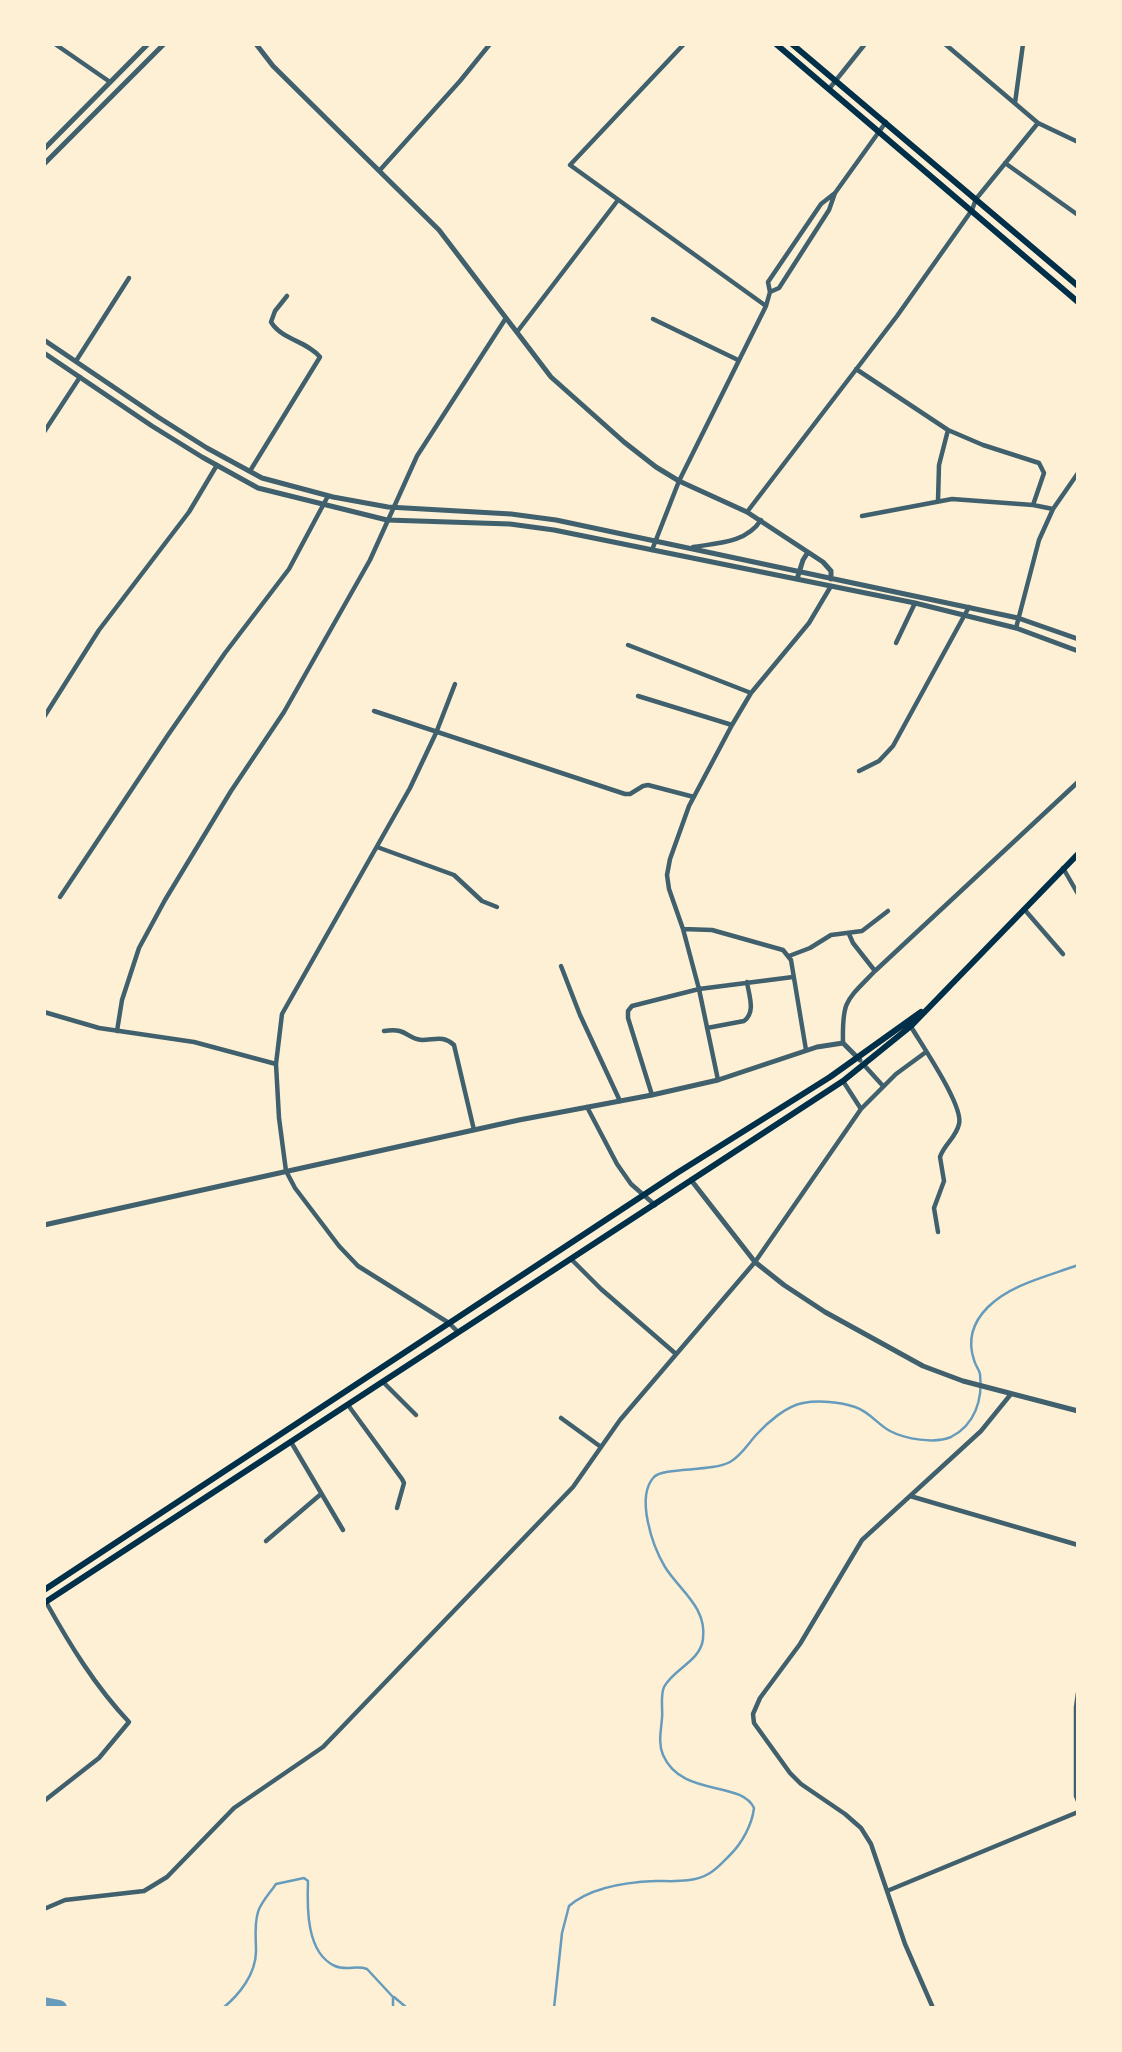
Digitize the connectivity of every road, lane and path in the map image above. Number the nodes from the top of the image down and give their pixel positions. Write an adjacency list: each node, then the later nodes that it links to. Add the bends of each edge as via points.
1 (55, 44): 13 (street)
2 (148, 44): 13 (street)
3 (164, 44): 22 (street)
4 (256, 44): 23 (street)
5 (490, 44): 23 (street)
6 (684, 44): 26 (street, via 570,165)
7 (776, 44): 14 (main road)
8 (792, 44): 12 (main road)
9 (865, 44): 12 (street)
10 (945, 44): 15 (street)
11 (1023, 44): 15 (street)
12 (836, 81): 14 (street); 16 (main road)
13 (110, 82): 20 (street)
14 (829, 89): 18 (main road)
15 (1015, 103): 17 (street)
16 (886, 122): 18 (street); 25 (main road)
17 (1038, 123): 19 (street); 21 (street)
18 (878, 133): 24 (street); 27 (main road)
19 (1078, 142)
20 (44, 149)
21 (1005, 163): 25 (street); 28 (street)
22 (44, 164)
23 (380, 170): 35 (street, via 455,248)
24 (835, 192): 31 (street, via 829,210 779,288); 31 (street, via 821,204 768,282)
25 (976, 199): 27 (street); 30 (main road)
26 (618, 200): 34 (street); 37 (street)
27 (972, 210): 33 (main road); 42 (street)
28 (1078, 215)
29 (129, 278): 41 (street)
30 (1078, 286)
31 (771, 292): 34 (street)
32 (287, 296): 47 (street, via 271,322 320,357)
33 (1078, 302)
34 (766, 306): 40 (street)
35 (506, 318): 37 (street); 54 (street, via 417,456)
36 (653, 319): 40 (street)
37 (517, 332): 49 (street, via 570,395 634,450)
38 (44, 340): 41 (street)
39 (44, 352): 43 (street)
40 (738, 360): 49 (street)
41 (76, 361): 47 (street, via 158,417)
42 (856, 369): 44 (street); 56 (street)
43 (80, 377): 45 (street); 46 (street)
44 (948, 430): 51 (street, via 939,465); 53 (street, via 1042,466 1044,473)
45 (44, 432)
46 (217, 465): 52 (street, via 258,488); 81 (street, via 189,512 99,630)
47 (250, 471): 50 (street)
48 (1078, 473): 55 (street)
49 (679, 481): 56 (street); 60 (street)
50 (328, 496): 52 (street); 54 (street)
51 (938, 501): 53 (street); 57 (street)
52 (323, 505): 58 (street); 91 (street, via 289,569 175,724)
53 (1033, 505): 55 (street)
54 (392, 507): 58 (street); 60 (street, via 511,514)
55 (1053, 509): 71 (street, via 1039,540)
56 (747, 512): 59 (street)
57 (862, 516)
58 (387, 520): 62 (street, via 510,524); 107 (street, via 370,560 284,712 158,912 139,948)
59 (761, 520): 61 (street, via 742,538); 63 (street)
60 (655, 540): 61 (street); 62 (street)
61 (692, 548): 64 (street)
62 (651, 551): 66 (street)
63 (808, 552): 64 (street); 65 (street, via 823,562)
64 (799, 570): 65 (street); 66 (street)
65 (832, 577): 67 (street); 69 (street)
66 (797, 579): 67 (street)
67 (831, 586): 68 (street); 78 (street, via 809,623)
68 (915, 603): 70 (street); 74 (street)
69 (969, 607): 70 (street); 71 (street)
70 (965, 615): 72 (street); 84 (street, via 893,746 879,761)
71 (1018, 618): 72 (street); 73 (street)
72 (1016, 628): 76 (street)
73 (1078, 639)
74 (896, 643)
75 (628, 645): 78 (street)
76 (1078, 651)
77 (455, 684): 83 (street)
78 (751, 693): 82 (street)
79 (638, 696): 82 (street)
80 (374, 711): 83 (street)
81 (44, 717)
82 (732, 725): 86 (street)
83 (436, 733): 86 (street, via 625,794 648,785); 87 (street)
84 (859, 771)
85 (1078, 782): 100 (street)
86 (694, 797): 95 (street, via 677,835 667,875)
87 (377, 847): 92 (street, via 454,875 482,901); 113 (street, via 282,1014)
88 (1078, 854): 89 (main road)
89 (1063, 868): 90 (street); 93 (main road)
90 (1078, 894)
91 (60, 897)
92 (497, 907)
93 (1023, 908): 97 (street); 105 (main road)
94 (888, 911): 96 (street, via 863,930)
95 (683, 929): 98 (street, via 712,930 783,950); 103 (street)
96 (849, 934): 98 (street, via 831,934); 100 (street)
97 (1063, 954)
98 (789, 956): 101 (street)
99 (561, 966): 119 (street)
100 (875, 971): 109 (street, via 844,1007)
101 (793, 977): 102 (street); 110 (street)
102 (747, 982): 103 (street); 106 (street, via 748,1018)
103 (699, 989): 106 (street); 118 (street, via 635,1004 628,1011)
104 (44, 1012): 107 (street)
105 (909, 1023): 111 (street); 112 (main road); 114 (main road)
106 (707, 1028): 115 (street)
107 (117, 1031): 113 (street, via 194,1042)
108 (384, 1031): 122 (street, via 402,1030 421,1040 444,1038 454,1045)
109 (843, 1043): 110 (street); 112 (street)
110 (806, 1051): 115 (street)
111 (926, 1052): 117 (street); 128 (street, via 961,1119 940,1157 944,1181 934,1208)
112 (859, 1058): 114 (street); 125 (main road)
113 (276, 1064): 123 (street)
114 (863, 1065): 116 (main road); 117 (street)
115 (718, 1080): 118 (street)
116 (843, 1081): 121 (street); 124 (main road)
117 (883, 1086): 121 (street)
118 (652, 1095): 119 (street)
119 (620, 1101): 120 (street)
120 (587, 1107): 122 (street); 125 (street, via 617,1164)
121 (861, 1109): 130 (street)
122 (474, 1130): 123 (street)
123 (286, 1171): 127 (street); 131 (street, via 358,1266)
124 (691, 1180): 126 (main road); 130 (street)
125 (645, 1195): 126 (street); 131 (main road)
126 (655, 1205): 129 (main road)
127 (44, 1225)
128 (938, 1232)
129 (571, 1259): 132 (main road); 133 (street)
130 (755, 1262): 133 (street); 135 (street, via 825,1312 923,1366)
131 (449, 1323): 132 (street); 148 (main road)
132 (458, 1333): 134 (main road)
133 (676, 1354): 141 (street)
134 (383, 1382): 136 (main road); 138 (street)
135 (1011, 1394): 137 (street); 143 (street, via 981,1431)
136 (348, 1405): 140 (main road); 144 (street, via 404,1483)
137 (1078, 1411)
138 (416, 1415)
139 (561, 1418): 141 (street)
140 (291, 1442): 142 (street); 149 (main road)
141 (601, 1447): 155 (street, via 572,1487 323,1747 234,1808 167,1877 144,1891 65,1900)
142 (321, 1494): 145 (street); 146 (street)
143 (910, 1496): 147 (street); 154 (street, via 862,1540 753,1714 754,1723 790,1773 861,1828)
144 (397, 1508)
145 (343, 1530)
146 (266, 1541)
147 (1078, 1545)
148 (44, 1590)
149 (45, 1603): 151 (street, via 72,1649 129,1722 99,1758)
150 (1078, 1693): 152 (street)
151 (44, 1801)
152 (1078, 1801)
153 (1078, 1812): 154 (street)
154 (887, 1891): 156 (street)
155 (44, 1909)
156 (933, 2008)

